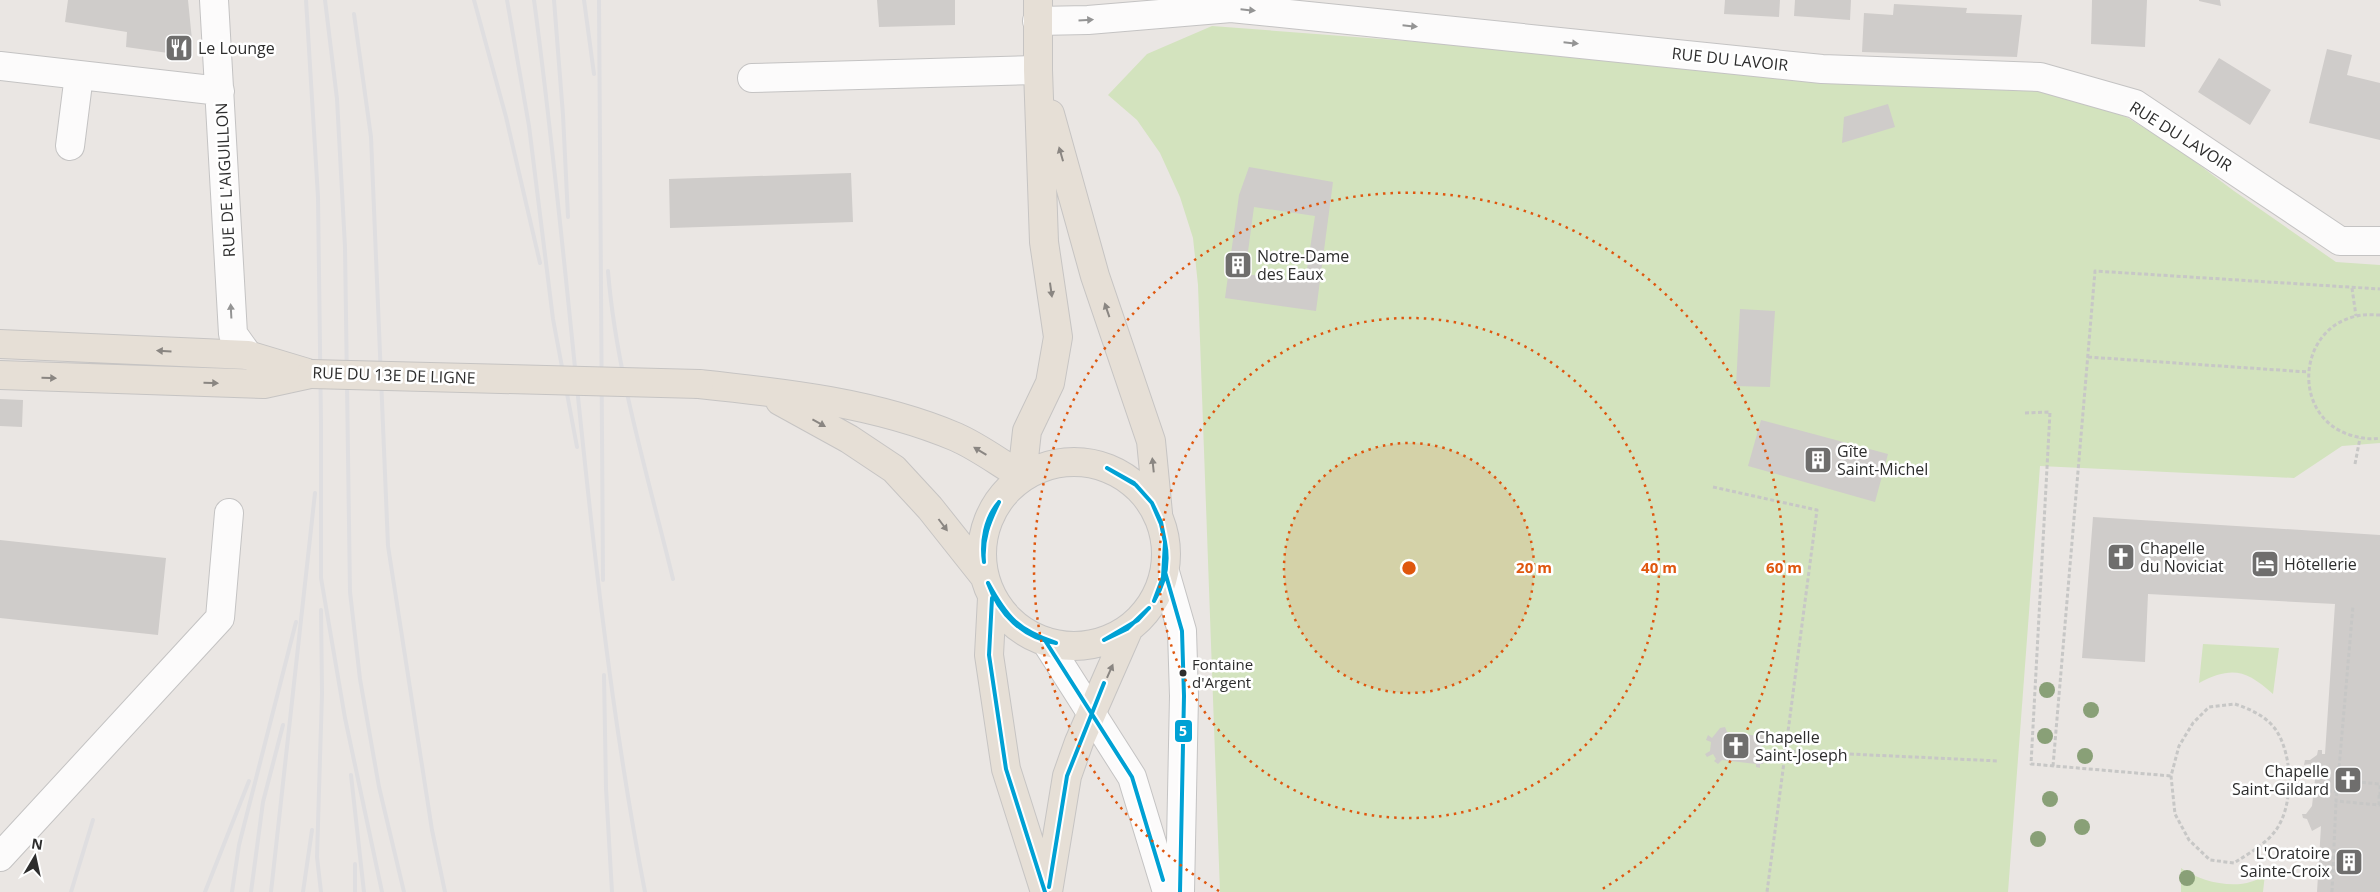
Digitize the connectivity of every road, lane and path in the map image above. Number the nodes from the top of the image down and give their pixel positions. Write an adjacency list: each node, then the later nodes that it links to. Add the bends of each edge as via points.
1 (214, 0): 7 (street, RUE DE L'AIGUILLON)
2 (1038, 10): 4 (main road); 9 (street, RUE DU LAVOIR, one-way to 9, via 1088,20 1231,8 1822,68 2040,77 2135,104 2340,241)
3 (0, 66): 5 (street)
4 (1038, 70): 6 (street); 25 (main road, one-way to 25, via 1044,242 1058,337 1050,383 1027,431); 28 (main road, one-way to 4, via 1151,441 1095,276)
5 (79, 75): 7 (street); 8 (street)
6 (752, 78)
7 (220, 91): 15 (street, RUE DE L'AIGUILLON, one-way to 7, via 233,334)
8 (70, 146)
9 (2380, 241)
10 (2352, 288): 11 (path); 13 (path); 16 (path, via 2095,271)
11 (2380, 289)
12 (2380, 315): 13 (path)
13 (2356, 316): 17 (path, via 2338,323 2323,336 2312,353)
14 (0, 344): 15 (main road, RUE DU 13E DE LIGNE, one-way to 14)
15 (248, 355): 18 (main road, RUE DU 13E DE LIGNE)
16 (2088, 357): 17 (path); 37 (path)
17 (2308, 372): 22 (path, via 2309,390 2316,408 2327,422)
18 (311, 374): 19 (main road, one-way to 18, via 264,384); 20 (main road, RUE DU 13E DE LIGNE, bridge, via 699,384)
19 (0, 375)
20 (761, 391): 25 (main road, RUE DU 13E DE LIGNE, one-way to 20, via 958,437 872,410); 30 (main road, RUE DU 13E DE LIGNE, one-way to 30, via 849,439 894,469 930,508)
21 (2025, 413): 37 (path, via 2050,412 2031,764)
22 (2360, 438): 23 (path); 24 (path)
23 (2380, 438)
24 (2355, 464)
25 (1022, 476): 28 (main road, via 1046,465 1072,460 1099,464 1123,474 1143,492); 30 (main road, via 1001,496 987,520 981,548)
26 (1713, 487): 35 (path, via 1817,510)
27 (229, 513): 44 (street, via 220,618)
28 (1158, 514): 29 (main road, via 1165,533)
29 (1165, 572): 32 (main road, via 1158,594 1146,614); 47 (street, via 1182,631)
30 (988, 587): 33 (main road, RUE DU 13E DE LIGNE, via 1006,617 1024,632); 45 (main road, via 990,655 1006,769)
31 (2353, 606): 39 (path)
32 (1129, 628): 33 (main road, RUE DU 13E DE LIGNE, via 1103,642 1074,647); 34 (main road, one-way to 32)
33 (1046, 642): 34 (street)
34 (1091, 714): 45 (main road, via 1066,776); 46 (street, via 1132,777)
35 (1785, 751): 36 (path); 48 (path)
36 (1999, 761)
37 (2053, 766): 38 (path)
38 (2171, 776): 40 (path, via 2179,746 2193,723 2209,707 2235,704 2256,711 2275,730 2285,751); 40 (path, via 2175,814 2190,840 2210,860 2234,863 2256,849 2276,830 2285,809)
39 (2338, 780): 41 (path); 42 (path, via 2380,784)
40 (2289, 785): 41 (path)
41 (2337, 792): 43 (path)
42 (2380, 795): 43 (path, via 2379,805)
43 (2336, 801): 49 (path)
44 (0, 857)
45 (1047, 892)
46 (1167, 892)
47 (1180, 892)
48 (1766, 892)
49 (2332, 892)

